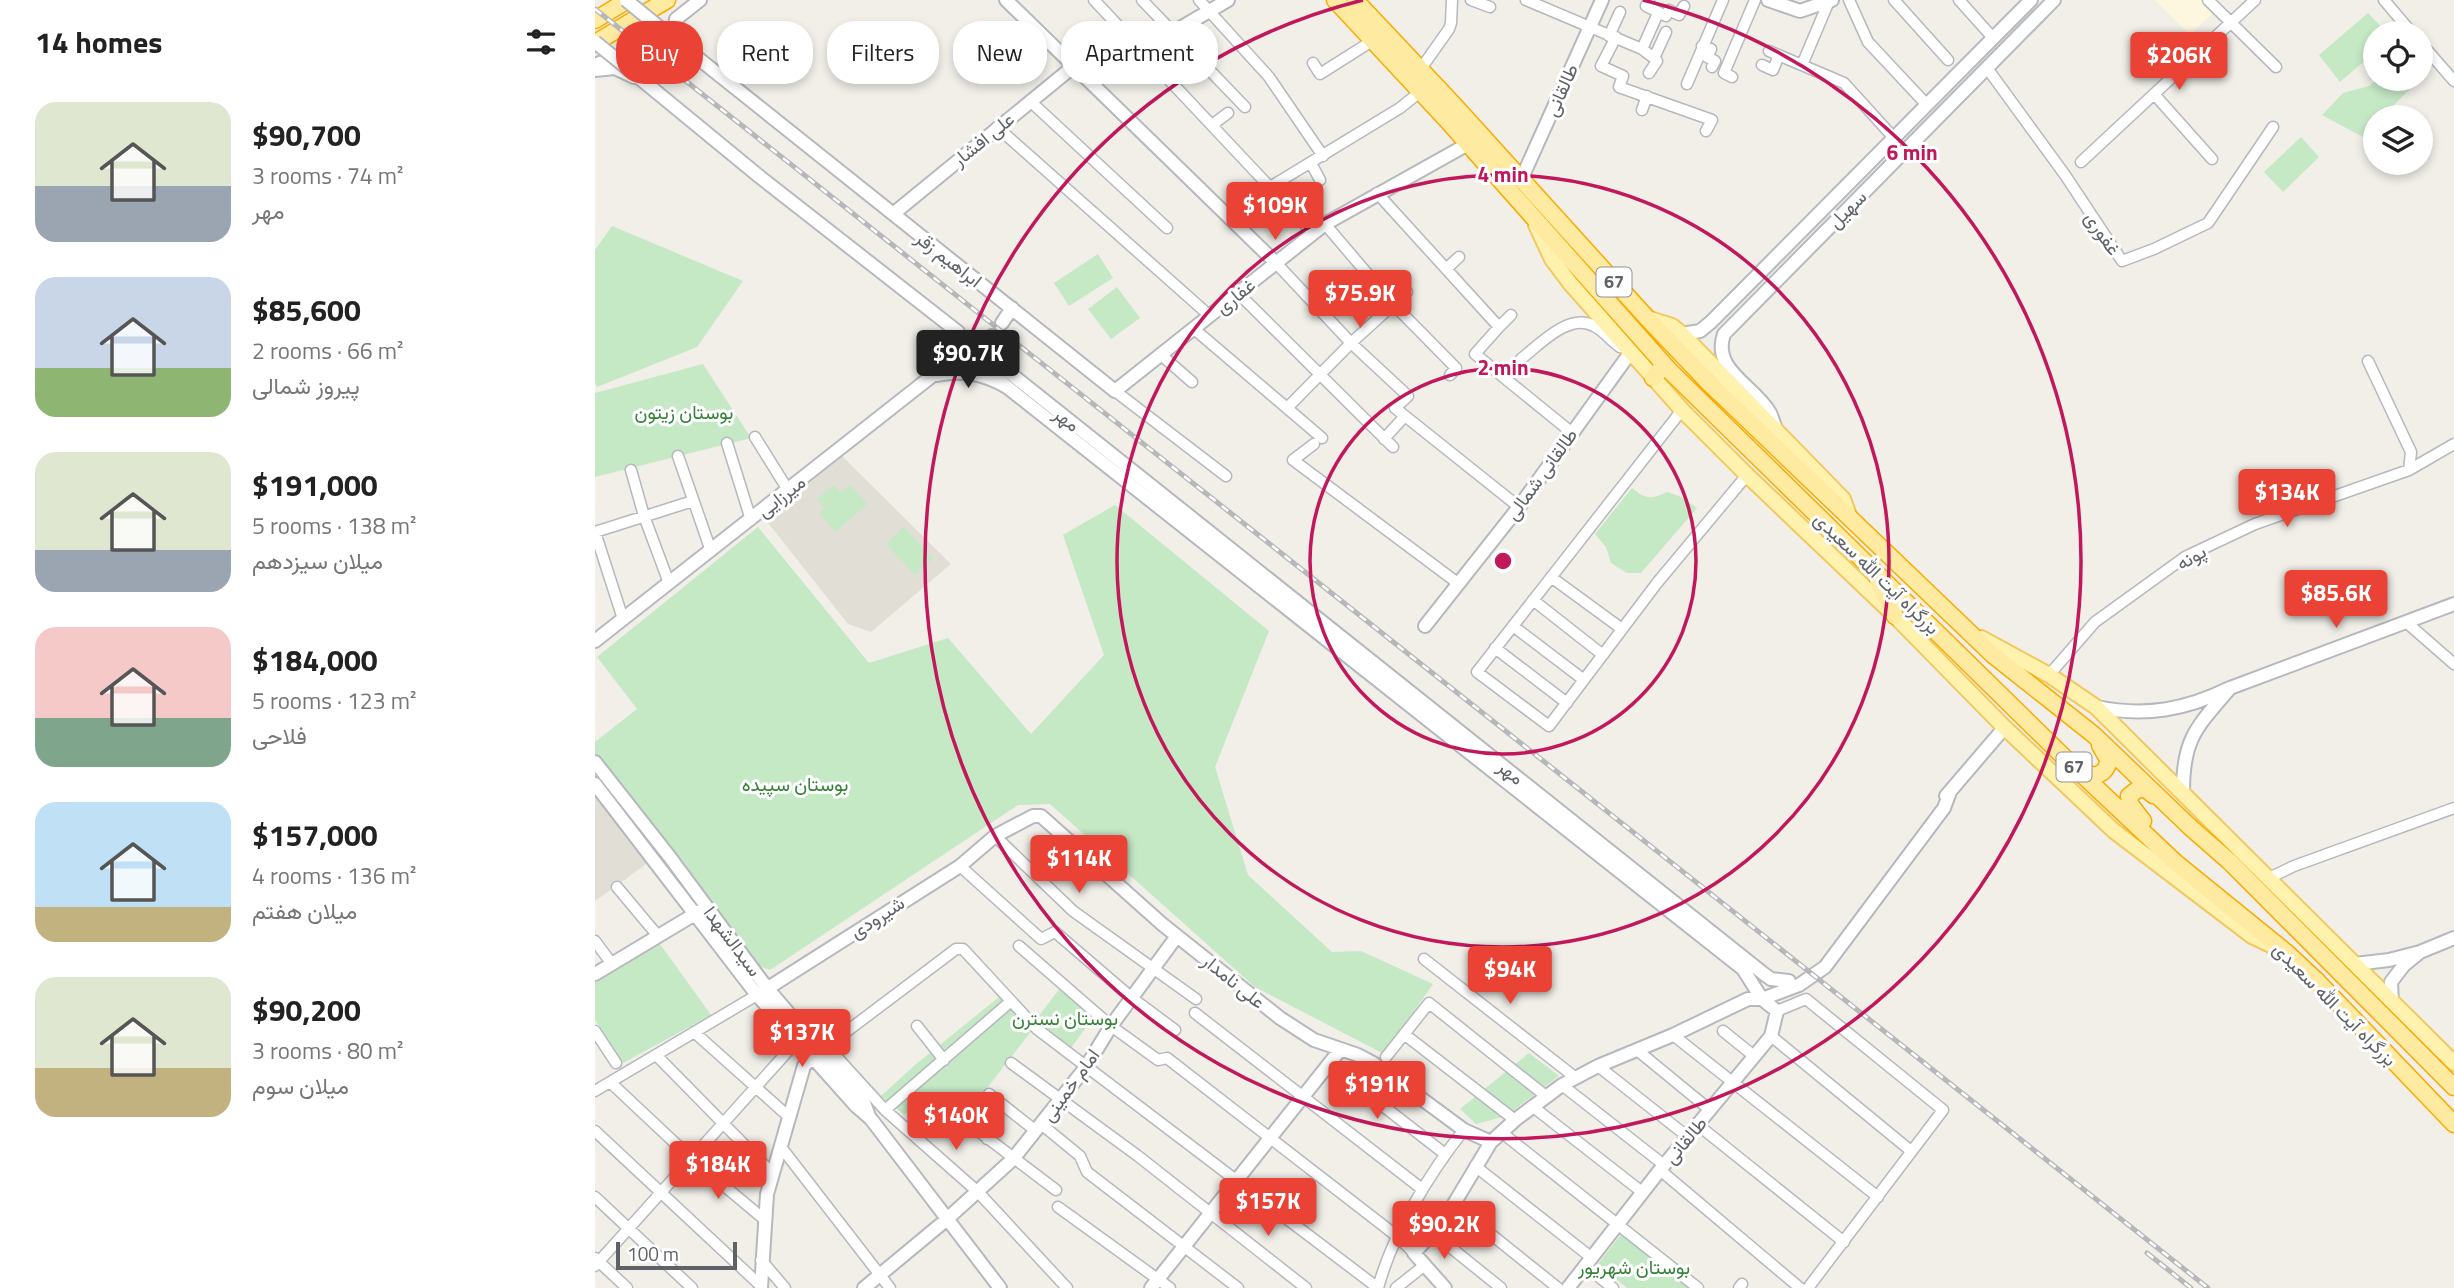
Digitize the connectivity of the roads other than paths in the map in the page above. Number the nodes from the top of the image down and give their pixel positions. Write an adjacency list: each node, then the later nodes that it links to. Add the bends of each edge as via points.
1 (627, 0): 34 (highway); 35 (street, ابراهیم زقر, bridge)
2 (667, 0): 47 (highway)
3 (700, 0): 36 (street)
4 (1006, 0): 50 (street)
5 (1094, 0): 37 (street)
6 (1142, 0): 38 (street)
7 (1199, 0): 31 (street)
8 (1228, 0): 31 (street)
9 (1323, 0): 28 (highway, بزرگراه آیت الله سعیدی / 67, via 1332,10)
10 (1335, 0): 28 (highway)
11 (1452, 0): 65 (street, via 1449,29)
12 (1471, 0): 30 (street)
13 (1527, 0): 42 (street)
14 (1602, 0): 42 (street, طالقانی)
15 (1649, 0): 33 (street, via 1646,6)
16 (1723, 0): 48 (street)
17 (1755, 0): 70 (street, via 1724,73)
18 (1849, 0): 80 (street, via 1868,42)
19 (1894, 0): 54 (street)
20 (1959, 0): 45 (street)
21 (2054, 0): 64 (street, سهیل)
22 (2208, 0): 41 (street)
23 (2255, 0): 41 (street)
24 (2384, 0): 40 (street)
25 (1773, 1): 27 (street, via 1800,11)
26 (2027, 1): 45 (street, سهیل)
27 (1823, 2): 60 (street)
28 (1354, 5): 46 (highway, بزرگراه آیت الله سعیدی / 67); 65 (highway, بزرگراه آیت الله سعیدی / 67)
29 (1684, 6): 33 (street, via 1679,15 1669,10 1666,16)
30 (1490, 8)
31 (1210, 11): 39 (street); 90 (street, via 1269,77)
32 (1620, 12): 44 (street)
33 (1658, 13): 49 (street)
34 (595, 20)
35 (651, 21)
36 (676, 21)
37 (1114, 21)
38 (1162, 21)
39 (1192, 21)
40 (2402, 21)
41 (2231, 23): 62 (street); 77 (street)
42 (1589, 28): 44 (street); 95 (street, طالقانی)
43 (1666, 32): 53 (street)
44 (1612, 37): 49 (street); 78 (street, via 1601,66 1623,76 1617,91)
45 (1993, 38): 80 (street, سهیل)
46 (1372, 41): 56 (street, via 1320,74); 76 (highway, بزرگراه آیت الله سعیدی / 67)
47 (595, 43): 52 (street, مهر, bridge)
48 (1709, 43): 61 (street, via 1707,57 1715,61); 75 (street)
49 (1642, 49): 53 (street)
50 (1061, 53)
51 (2433, 55): 68 (street)
52 (616, 60)
53 (1655, 60): 67 (street)
54 (1948, 60)
55 (616, 62): 58 (street)
56 (1313, 63)
57 (703, 64): 98 (street, ابراهیم زقر)
58 (595, 65)
59 (1762, 65): 60 (street, via 1773,70 1774,53)
60 (1802, 65): 88 (street, via 1844,83)
61 (1712, 67)
62 (2276, 67)
63 (616, 68): 66 (street)
64 (1987, 68): 86 (street, غفوری, via 2122,261 2208,223); 118 (street, سهیل)
65 (1420, 70): 95 (highway, بزرگراه آیت الله سعیدی / 67)
66 (595, 71)
67 (1649, 73)
68 (2452, 75)
69 (1061, 76): 79 (street, علی افشار)
70 (1732, 77)
71 (1218, 79): 81 (street)
72 (646, 84): 121 (street, مهر, via 958,332)
73 (1093, 84): 104 (street)
74 (1174, 84): 84 (street)
75 (1687, 84)
76 (1420, 92): 89 (highway, بزرگراه آیت الله سعیدی / 67); 90 (street)
77 (2154, 94): 91 (street); 92 (street)
78 (1647, 96): 82 (street); 87 (street, via 1712,120)
79 (1030, 101): 85 (street, علی افشار); 101 (street)
80 (1927, 105): 88 (street, سهیل)
81 (1245, 107)
82 (1642, 110)
83 (1228, 113): 84 (street)
84 (1212, 125): 96 (street)
85 (997, 127): 98 (street, علی افشار); 111 (street)
86 (2273, 127)
87 (1706, 131)
88 (1894, 138): 114 (street, سهیل)
89 (1468, 144): 97 (street, غفاری); 99 (highway, بزرگراه آیت الله سعیدی / 67)
90 (1323, 156): 93 (street)
91 (2212, 159)
92 (2081, 162)
93 (1311, 163): 94 (street); 96 (street)
94 (1320, 180)
95 (1521, 180): 112 (highway, بزرگراه آیت الله سعیدی / 67)
96 (1271, 187): 102 (street)
97 (1377, 193): 100 (street, غفاری); 105 (street)
98 (893, 214): 109 (street, ابراهیم زقر)
99 (1533, 218): 122 (main road, via 1552,259); 126 (highway, بزرگراه آیت الله سعیدی / 67)
100 (1325, 224): 102 (street, غفاری); 108 (street)
101 (1167, 228)
102 (1313, 233): 104 (street, غفاری)
103 (1459, 257): 105 (street)
104 (1276, 263): 107 (street, غفاری); 120 (street)
105 (1446, 269): 115 (street)
106 (1407, 292): 108 (street)
107 (1238, 293): 111 (street, غفاری); 128 (street)
108 (1394, 305): 120 (street); 127 (street)
109 (1012, 309): 113 (street); 133 (street, ابراهیم زقر)
110 (1511, 315): 115 (street)
111 (1210, 316): 116 (street, غفاری)
112 (1647, 318): 117 (main road); 154 (highway, بزرگراه آیت الله سعیدی / 67)
113 (1002, 323)
114 (1711, 323): 117 (street, سهیل, via 1700,331); 118 (street, via 1708,327 1713,336)
115 (1499, 327): 137 (street, via 1475,354)
116 (1193, 328): 123 (street, غفاری); 134 (street)
117 (1682, 334): 138 (main road)
118 (1724, 334): 138 (street, via 1720,344 1726,363 1769,411)
119 (992, 336): 121 (street, میرزایی)
120 (1351, 343): 128 (street); 136 (street, via 1408,396 1395,408)
121 (971, 351): 129 (street, میرزایی); 132 (street, مهر); 180 (street, مهر, via 986,354)
122 (1630, 353): 124 (street, via 1593,324 1581,322 1555,333); 130 (main road); 137 (street, طالقانی شمالی)
123 (1160, 354): 131 (street); 133 (street, غفاری)
124 (1521, 359)
125 (2368, 361): 146 (street, via 2411,452)
126 (1664, 365): 130 (highway); 157 (highway, بزرگراه آیت الله سعیدی / 67)
127 (1453, 371)
128 (1322, 374): 134 (street); 140 (street)
129 (933, 376): 132 (street, via 975,374); 149 (street, میرزایی)
130 (1653, 378): 135 (main road)
131 (1192, 382)
132 (1007, 387): 180 (street, مهر)
133 (1115, 391): 148 (street, ابراهیم زقر)
134 (1287, 408): 160 (street, via 1318,441 1293,460)
135 (1682, 410): 147 (main road); 158 (street)
136 (1405, 417): 140 (street); 151 (street)
137 (1571, 432): 151 (street, طالقانی شمالی)
138 (1777, 433): 154 (main road, via 1843,499)
139 (755, 437): 149 (street)
140 (1384, 439): 143 (street)
141 (727, 443): 153 (street)
142 (2454, 444): 146 (street, پونه)
143 (1393, 447)
144 (678, 456): 150 (street)
145 (631, 470): 152 (street)
146 (2409, 470): 174 (street, پونه, via 2255,524 2185,557 2095,622)
147 (1747, 475): 163 (main road); 168 (street)
148 (1226, 476)
149 (788, 490): 153 (street, میرزایی)
150 (692, 501): 152 (street); 156 (street)
151 (1519, 507): 160 (street, طالقانی شمالی)
152 (645, 516): 155 (street); 159 (street)
153 (751, 520): 156 (street, میرزایی)
154 (1850, 520): 169 (highway, بزرگراه آیت الله سعیدی / 67)
155 (595, 532): 164 (street)
156 (711, 551): 159 (street, میرزایی)
157 (1873, 568): 163 (highway); 183 (highway, بزرگراه آیت الله سعیدی / 67)
158 (1551, 577): 161 (street); 168 (street)
159 (669, 583): 164 (street, میرزایی)
160 (1459, 584): 166 (street, طالقانی شمالی)
161 (1533, 600): 167 (street); 172 (street)
162 (2454, 604): 165 (street)
163 (1895, 616): 179 (main road)
164 (623, 619): 170 (street, میرزایی)
165 (2406, 622): 173 (street); 176 (street)
166 (1425, 626)
167 (1513, 626): 171 (street); 175 (street)
168 (1622, 629): 172 (street)
169 (1966, 630): 174 (main road); 181 (highway, بزرگراه آیت الله سعیدی / 67)
170 (595, 641)
171 (1495, 648): 177 (street); 177 (street, via 1476,672 1549,726)
172 (1603, 655): 175 (street)
173 (2454, 664)
174 (2049, 676): 178 (main road)
175 (1584, 680): 177 (street)
176 (2230, 688): 178 (street, via 2173,709 2126,713); 185 (street, via 2193,735 2186,751)
177 (1567, 703)
178 (2096, 707): 185 (main road)
179 (2005, 727): 186 (street); 203 (main road, via 2114,831 2252,936)
180 (1455, 734): 193 (street, مهر)
181 (2094, 735): 183 (highway, via 2109,761 2101,775 2093,776); 188 (highway, بزرگراه آیت الله سعیدی / 67)
182 (595, 762): 184 (street, سیدالشهدا)
183 (2071, 764): 190 (highway, بزرگراه آیت الله سعیدی / 67)
184 (599, 785): 195 (street, سیدالشهدا); 196 (street, سیدالشهدا)
185 (2183, 791): 192 (main road)
186 (1950, 792): 210 (street, via 1937,803 1835,944); 210 (street, via 1944,808 1825,967)
187 (2454, 808): 192 (street)
188 (2189, 826): 190 (highway, via 2146,789 2129,796 2130,804); 247 (highway, بزرگراه آیت الله سعیدی / 67, via 2231,862)
189 (995, 836): 191 (street, شیرودی); 198 (street, علی نامدار, via 1041,816); 207 (street, via 1073,911)
190 (2176, 863): 203 (highway, بزرگراه آیت الله سعیدی / 67)
191 (960, 866): 211 (street, شیرودی); 213 (street, via 1041,939 1055,932)
192 (2269, 878): 206 (main road)
193 (1639, 881): 209 (street, مهر); 212 (street, مهر, via 1743,969)
194 (617, 887): 197 (street)
195 (706, 906): 196 (street); 211 (street, سیدالشهدا)
196 (695, 914): 197 (street); 211 (street, سیدالشهدا)
197 (658, 936): 205 (street)
198 (1177, 936): 207 (street, امام خمینی); 230 (street, علی نامدار, via 1297,1030)
199 (2454, 938): 202 (street)
200 (595, 942): 205 (street)
201 (1019, 946): 220 (street)
202 (2420, 952): 206 (street); 216 (street, via 2391,982)
203 (2287, 953): 261 (highway, بزرگراه آیت الله سعیدی / 67)
204 (1424, 959): 242 (street)
205 (612, 964): 208 (street)
206 (2355, 964): 216 (main road)
207 (1153, 967): 213 (street, امام خمینی); 214 (street)
208 (595, 974)
209 (1764, 974): 210 (street, مهر); 212 (street)
210 (1794, 983): 212 (street)
211 (762, 991): 224 (street); 228 (street, سیدالشهدا); 231 (street, سیدالشهدا)
212 (1758, 991): 217 (street); 226 (street)
213 (1132, 998): 220 (street, امام خمینی); 221 (street)
214 (1196, 999)
215 (1010, 1002): 231 (street, via 968,951 956,949); 235 (street); 241 (street)
216 (2392, 1002): 238 (main road)
217 (1777, 1011): 227 (street, طالقانی); 274 (street, via 1806,999 1943,1110)
218 (1195, 1013): 251 (street)
219 (917, 1026): 235 (street)
220 (1111, 1026): 241 (street, امام خمینی); 269 (street, via 1158,1060 1167,1058)
221 (1175, 1030)
222 (595, 1031): 236 (street)
223 (1723, 1031): 233 (street)
224 (694, 1032): 232 (street); 246 (street)
225 (1404, 1034): 234 (street); 250 (street, via 1429,1003); 258 (street)
226 (1673, 1035): 229 (street); 244 (street)
227 (1771, 1036): 233 (street, طالقانی); 274 (street)
228 (798, 1040): 231 (street, سیدالشهدا); 246 (street)
229 (1637, 1049): 240 (street); 255 (street)
230 (1340, 1050): 239 (street); 265 (street, علی نامدار, via 1373,1063)
231 (817, 1053): 254 (street, via 834,1054); 256 (street, via 804,1066); 268 (street, سیدالشهدا)
232 (656, 1055): 243 (street); 259 (street)
233 (1754, 1056): 244 (street, طالقانی)
234 (1386, 1057)
235 (944, 1060): 254 (street)
236 (617, 1063)
237 (1011, 1063): 252 (street)
238 (2454, 1063)
239 (1329, 1064): 251 (street); 275 (street)
240 (1598, 1066): 242 (street); 270 (street)
241 (1086, 1067): 252 (street, امام خمینی); 281 (street)
242 (1576, 1078): 245 (street)
243 (610, 1082): 248 (street); 276 (street)
244 (1731, 1083): 255 (street, طالقانی); 288 (street)
245 (1562, 1085): 250 (street); 279 (street)
246 (756, 1087): 256 (street); 259 (street)
247 (2454, 1087)
248 (595, 1091)
249 (989, 1094): 264 (street)
250 (1546, 1097): 253 (street)
251 (1304, 1098): 269 (street); 282 (street)
252 (1061, 1099): 264 (street, امام خمینی); 291 (street)
253 (1532, 1106): 258 (street); 285 (street)
254 (885, 1110): 257 (street)
255 (1710, 1110): 263 (street, طالقانی)
256 (789, 1117): 273 (street)
257 (895, 1118): 268 (street); 284 (street)
258 (1515, 1120): 267 (street)
259 (723, 1124): 276 (street); 280 (street)
260 (969, 1124): 271 (street)
261 (2454, 1124)
262 (997, 1125): 271 (street)
263 (1698, 1125): 270 (street, طالقانی); 298 (street)
264 (1039, 1127): 277 (street, امام خمینی); 299 (street, via 1080,1156 1087,1172)
265 (1464, 1130): 272 (street, علی نامدار); 275 (street)
266 (595, 1131): 286 (street)
267 (1501, 1132): 272 (street); 294 (street)
268 (881, 1133): 293 (street, سیدالشهدا)
269 (1269, 1138): 281 (street); 297 (street)
270 (1688, 1138): 279 (street, طالقانی)
271 (987, 1139): 277 (street)
272 (1491, 1142): 278 (street)
273 (781, 1147): 280 (street); 305 (street)
274 (1911, 1151): 288 (street)
275 (1445, 1154): 282 (street)
276 (692, 1159): 286 (street); 292 (street)
277 (1013, 1159): 283 (street); 284 (street, امام خمینی)
278 (1475, 1166): 289 (street); 303 (street)
279 (1662, 1167): 285 (street, طالقانی); 326 (street)
280 (773, 1174): 292 (street)
281 (1237, 1180): 291 (street); 308 (street)
282 (1422, 1189): 297 (street)
283 (1056, 1190)
284 (978, 1192): 293 (street, امام خمینی); 315 (street)
285 (1642, 1192): 294 (street, طالقانی)
286 (660, 1194): 295 (street); 307 (street)
287 (595, 1197): 295 (street)
288 (1878, 1197): 298 (street)
289 (1453, 1204): 296 (street); 322 (street)
290 (1058, 1207): 306 (street)
291 (1211, 1212): 299 (street); 318 (street)
292 (765, 1220): 301 (street)
293 (946, 1220): 305 (street, امام خمینی); 314 (street, سیدالشهدا)
294 (1618, 1224): 303 (street, طالقانی); 325 (street)
295 (628, 1229): 302 (street); 310 (street)
296 (1434, 1234): 300 (street); 321 (street)
297 (1398, 1237): 300 (street); 308 (street)
298 (1844, 1242): 327 (street)
299 (1184, 1246): 306 (street); 317 (street)
300 (1414, 1253): 304 (street)
301 (761, 1260): 307 (street); 311 (street)
302 (596, 1262): 309 (street)
303 (1589, 1262): 323 (street, طالقانی); 324 (street)
304 (1425, 1265): 319 (street); 320 (street)
305 (880, 1275): 312 (street, امام خمینی); 313 (street)
306 (1155, 1283): 316 (street)
307 (761, 1287)
308 (1380, 1287)
309 (628, 1288)
310 (692, 1288)
311 (785, 1288)
312 (864, 1288)
313 (890, 1288)
314 (1000, 1288)
315 (1067, 1288)
316 (1170, 1288)
317 (1238, 1288)
318 (1306, 1288)
319 (1396, 1288)
320 (1445, 1288)
321 (1501, 1288)
322 (1558, 1288)
323 (1569, 1288)
324 (1613, 1288)
325 (1698, 1288)
326 (1800, 1288)
327 (1808, 1288)

